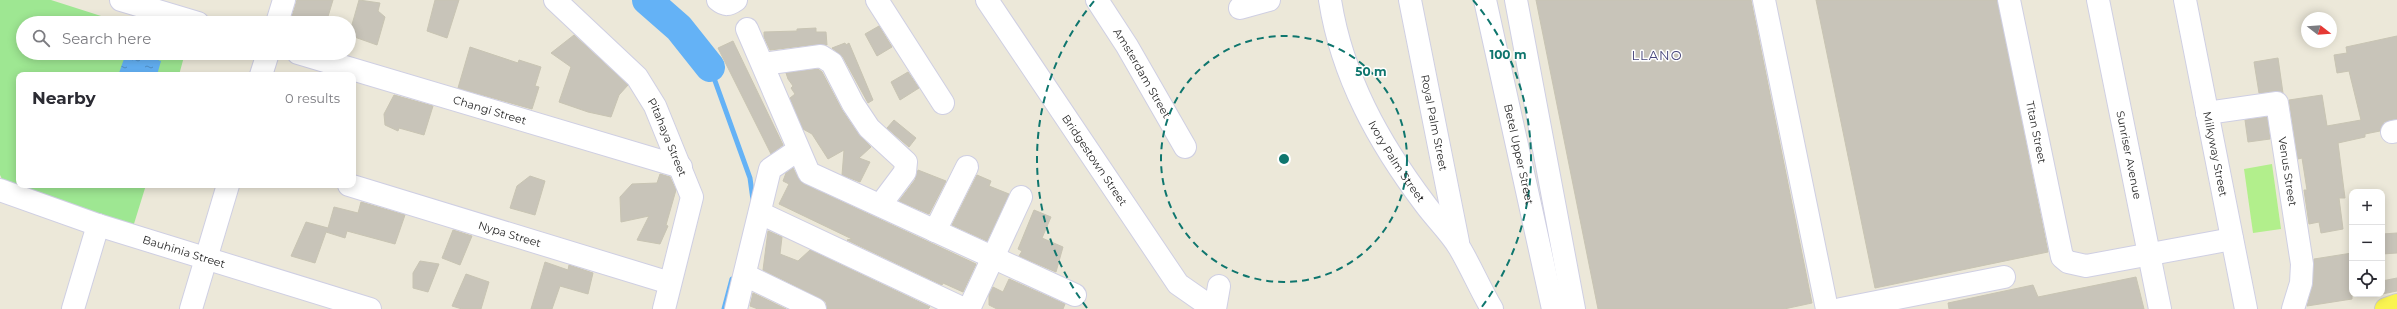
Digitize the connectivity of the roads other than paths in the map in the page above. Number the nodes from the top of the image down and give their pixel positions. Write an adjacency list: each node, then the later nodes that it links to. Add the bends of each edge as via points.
1 (121, 0): 17 (street)
2 (284, 0): 18 (street)
3 (555, 0): 28 (street, Pitahaya Street, via 636,77 655,106)
4 (877, 0): 24 (street)
5 (987, 0): 47 (street, Bridgestown Street, via 1178,284 1201,300)
6 (1097, 0): 26 (street, Amsterdam Street, via 1127,46)
7 (1269, 0): 16 (street)
8 (1330, 0): 39 (street, Ivory Palm Street, via 1347,71 1364,110 1403,173)
9 (1410, 0): 39 (street, Royal Palm Street)
10 (1485, 0): 58 (street, Betel Upper Street)
11 (1516, 0): 59 (street)
12 (1764, 0): 60 (street)
13 (2009, 0): 40 (street, Titan Street, via 2062,257 2068,262 2086,266)
14 (2098, 0): 40 (street, Sunriser Avenue)
15 (2185, 0): 25 (street, Milkyway Street)
16 (1240, 8)
17 (175, 16)
18 (279, 16)
19 (747, 29): 22 (street)
20 (266, 60): 23 (street)
21 (321, 60): 28 (street, Changi Street)
22 (763, 64): 27 (street); 34 (street, via 820,56 832,62 853,104 869,128 906,162 905,172)
23 (262, 72)
24 (943, 103)
25 (2207, 113): 38 (street, Milkyway Street); 64 (street, Venus Street, via 2277,103 2302,264 2301,283)
26 (1185, 147)
27 (798, 150): 34 (street, via 809,173); 35 (street, via 770,169)
28 (680, 167): 45 (street, Pitahaya Street, via 692,197)
29 (966, 167): 37 (street)
30 (356, 187): 45 (street, Nypa Street)
31 (227, 188): 42 (street)
32 (0, 190): 36 (street, Bauhinia Street)
33 (1021, 197): 41 (street)
34 (881, 204): 37 (street)
35 (760, 213): 43 (street); 55 (street)
36 (98, 225): 42 (street, Bauhinia Street); 49 (street)
37 (935, 231): 41 (street)
38 (2232, 239): 40 (street); 63 (street, Milkyway Street)
39 (1458, 246): 57 (street, Ivory Palm Street)
40 (2149, 254): 62 (street, Sunriser Avenue)
41 (993, 257): 46 (street); 56 (street)
42 (206, 258): 50 (street); 51 (street, Bauhinia Street)
43 (745, 275): 53 (street); 54 (street)
44 (2004, 277): 61 (street)
45 (670, 283): 52 (street, Pitahaya Street)
46 (1075, 295)
47 (1216, 300)
48 (2397, 305): 65 (main road)
49 (73, 309)
50 (191, 309)
51 (370, 309)
52 (664, 309)
53 (736, 309)
54 (814, 309)
55 (964, 309)
56 (969, 309)
57 (1492, 309)
58 (1553, 309)
59 (1574, 309)
60 (1826, 309)
61 (1841, 309)
62 (2160, 309)
63 (2246, 309)
64 (2293, 309)
65 (2386, 309)

